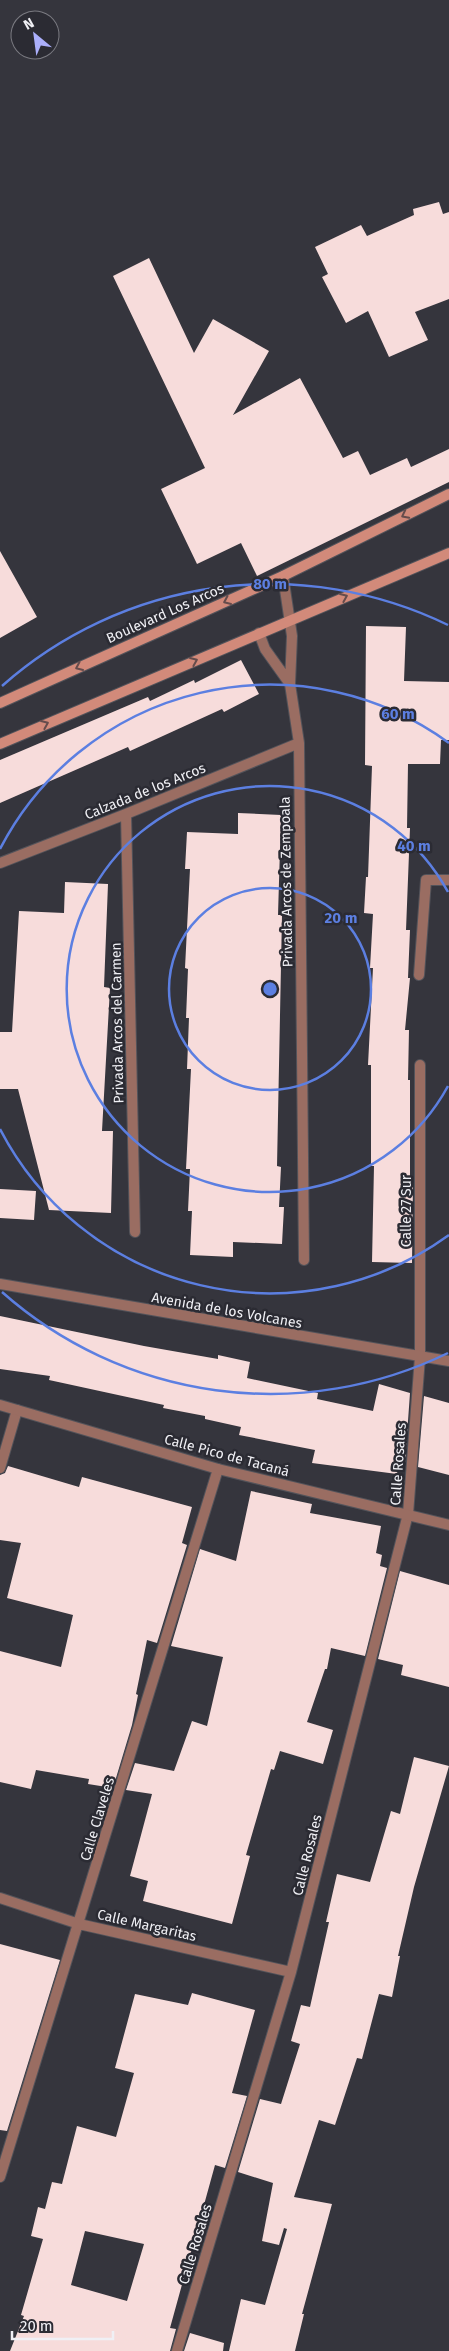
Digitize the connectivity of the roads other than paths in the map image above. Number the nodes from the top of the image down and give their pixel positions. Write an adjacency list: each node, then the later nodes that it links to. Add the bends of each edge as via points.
1 (449, 494): 3 (main road, Boulevard Los Arcos, one-way to 3)
2 (449, 553): 4 (main road, one-way to 2)
3 (283, 576): 4 (street, Privada Arcos de Zempoala); 7 (main road, Boulevard Los Arcos, one-way to 7)
4 (289, 620): 5 (main road); 6 (street, Privada Arcos de Zempoala, via 292,636)
5 (259, 633): 6 (street, Privada Arcos de Zempoala, via 265,649); 9 (main road, one-way to 5)
6 (290, 684): 8 (street, Privada Arcos de Zempoala)
7 (0, 703)
8 (299, 743): 10 (street, Calzada de los Arcos); 16 (street, Privada Arcos de Zempoala)
9 (0, 744)
10 (126, 814): 11 (street, Calzada de los Arcos); 15 (street, Privada Arcos del Carmen)
11 (0, 863)
12 (449, 880): 13 (street, via 426,880)
13 (419, 975)
14 (420, 1065): 18 (street, Calle 27 Sur)
15 (135, 1232)
16 (304, 1260)
17 (0, 1284): 18 (street, Avenida de los Volcanes)
18 (420, 1357): 19 (street, Avenida de los Volcanes); 24 (street, Calle Rosales)
19 (449, 1361)
20 (0, 1405): 21 (street, Calle Pico de Tacaná)
21 (17, 1410): 22 (street); 23 (street, Calle Pico de Tacaná)
22 (0, 1468)
23 (218, 1469): 24 (street, Calle Pico de Tacaná); 27 (street, Calle Claveles)
24 (408, 1514): 25 (street, Calle Pico de Tacaná); 28 (street, Calle Rosales)
25 (449, 1525)
26 (0, 1898): 27 (street, Calle Margaritas)
27 (79, 1924): 28 (street, Calle Margaritas); 29 (street, Calle Claveles)
28 (291, 1972): 30 (street, Calle Rosales)
29 (0, 2177)
30 (177, 2351)

